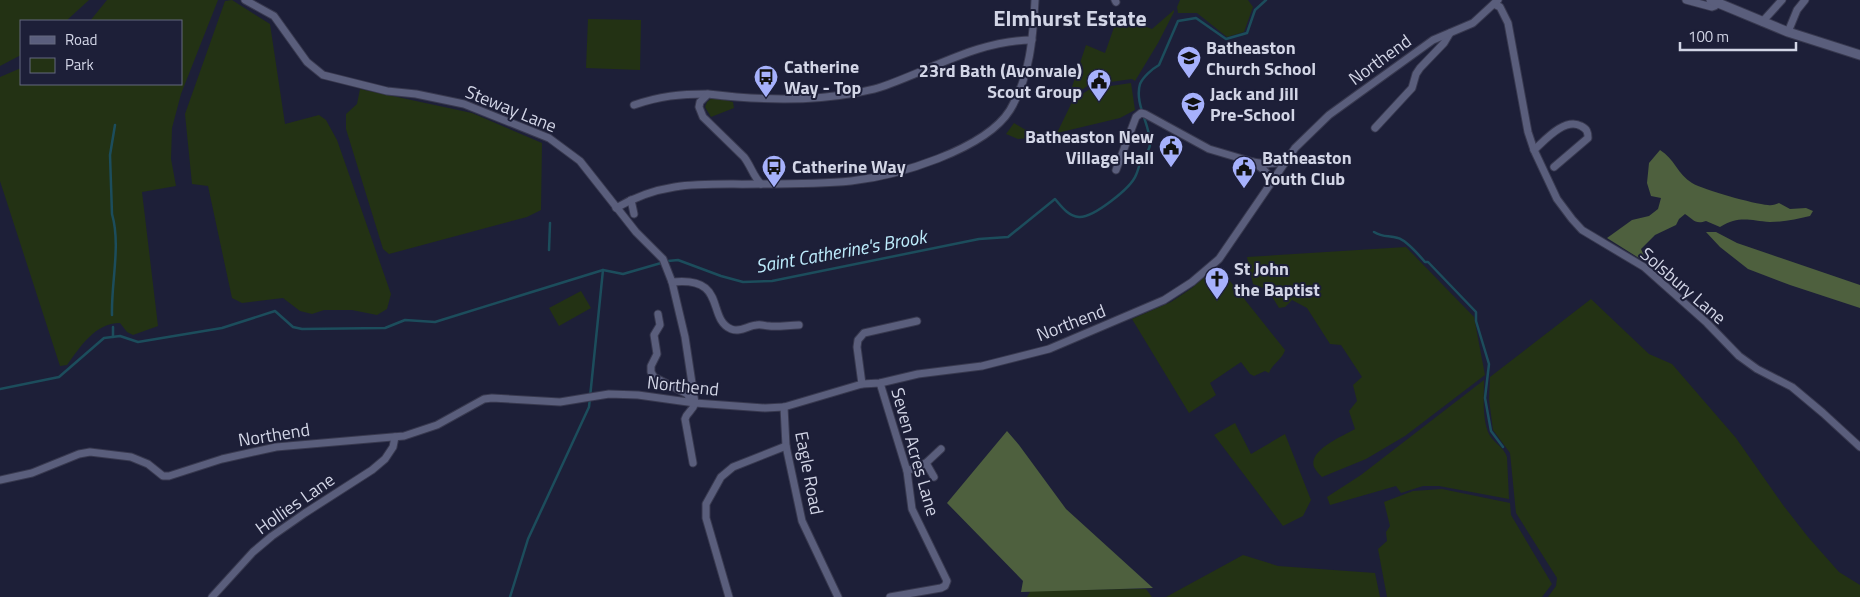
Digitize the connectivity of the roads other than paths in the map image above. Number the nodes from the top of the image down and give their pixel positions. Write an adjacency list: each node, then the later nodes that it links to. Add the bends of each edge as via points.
1 (245, 0): 24 (street, Steway Lane, via 274,16 307,62 323,75 387,91 464,104 550,138 580,161)
2 (1035, 0): 11 (street)
3 (1686, 0): 6 (street, via 1715,6)
4 (1782, 0): 8 (street)
5 (1805, 0): 9 (street)
6 (1714, 1): 8 (street)
7 (1496, 2): 10 (street, Northend, via 1473,23); 16 (street, Solsbury Lane, via 1508,23)
8 (1762, 22): 9 (street)
9 (1788, 32): 12 (street)
10 (1450, 33): 15 (street, via 1420,68 1412,88); 17 (street, Northend, via 1433,40 1329,115 1304,137)
11 (1032, 40): 13 (street, via 982,48 880,88 834,97 752,99); 22 (street, via 1025,73 1009,111 974,143 943,157 852,181)
12 (1860, 55)
13 (708, 94): 14 (street, via 677,94); 22 (street, via 700,102 703,117 744,157)
14 (634, 105)
15 (1375, 128)
16 (1534, 150): 19 (street, via 1563,127 1579,124 1586,129 1588,138); 36 (street, Solsbury Lane, via 1558,199 1582,230 1644,267 1739,356 1792,387)
17 (1286, 160): 18 (street, via 1267,164); 21 (street, Northend)
18 (1253, 162): 20 (street, via 1209,148 1143,113 1136,117); 21 (street)
19 (1554, 167)
20 (1116, 170)
21 (1273, 180): 31 (street, Northend, via 1217,261 1171,297 1049,348 988,365 918,374)
22 (761, 184): 23 (street, via 683,185)
23 (631, 200): 24 (street); 25 (street)
24 (616, 208): 26 (street, Steway Lane, via 663,259)
25 (634, 214)
26 (672, 282): 29 (street, via 692,282 704,288 714,299 724,323 731,329 756,325); 32 (street, Steway Lane, via 685,337)
27 (658, 314): 32 (street, via 660,325 654,335 657,354 651,372 660,382 687,394)
28 (917, 321): 30 (street, via 864,333 857,346)
29 (799, 325)
30 (862, 384): 31 (street, Northend); 33 (street, Northend)
31 (880, 384): 40 (street, Seven Acres Lane)
32 (694, 403): 33 (street, Northend); 34 (street, Northend, via 609,394 560,402 492,398 484,399 437,425); 38 (street, via 694,409 685,419)
33 (784, 407): 35 (street, Eagle Road)
34 (395, 437): 42 (street, Northend, via 276,447 169,476 163,476 148,464 130,457 90,452 32,473); 43 (street, Hollies Lane, via 385,459 272,536)
35 (786, 446): 44 (street, via 733,467 721,477 706,504 706,518); 45 (street, Eagle Road, via 802,520)
36 (1860, 447)
37 (941, 449): 39 (street)
38 (693, 463)
39 (926, 463): 40 (street); 41 (street)
40 (907, 471): 46 (street, Seven Acres Lane, via 912,509 948,581 941,588)
41 (934, 477)
42 (0, 480)
43 (212, 597)
44 (729, 597)
45 (838, 597)
46 (890, 597)

